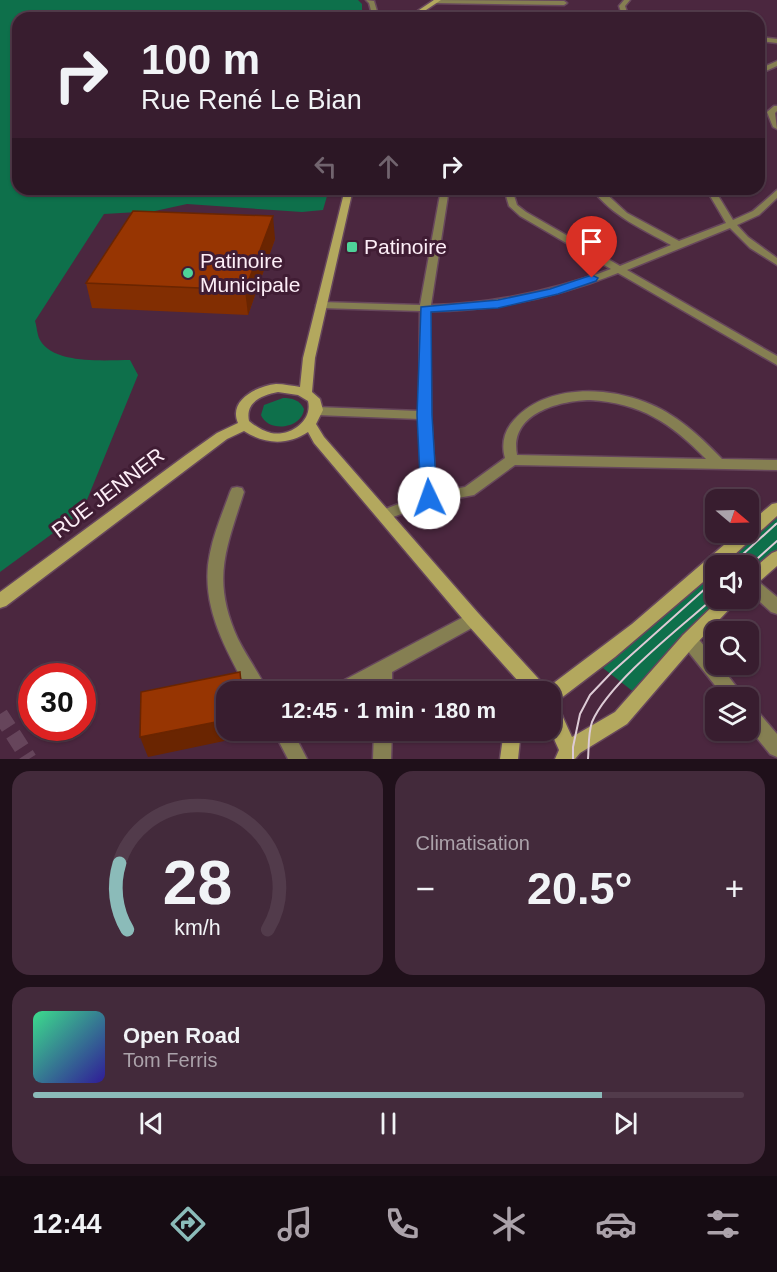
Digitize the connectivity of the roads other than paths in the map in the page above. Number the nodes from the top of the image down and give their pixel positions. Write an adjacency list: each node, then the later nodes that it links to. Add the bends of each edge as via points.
1 (436, 1): 2 (street); 4 (main road)
2 (542, 2): 3 (street)
3 (564, 3)
4 (419, 12)
5 (777, 63): 7 (street)
6 (765, 65): 7 (street)
7 (769, 67): 8 (street); 9 (street)
8 (765, 69)
9 (777, 71)
10 (777, 108): 11 (street, via 771,112)
11 (777, 127)
12 (777, 193): 18 (street, via 756,213)
13 (348, 195): 22 (main road)
14 (444, 195): 23 (street)
15 (510, 195): 21 (street, via 513,206)
16 (600, 195): 19 (street, via 621,214)
17 (713, 195): 18 (street)
18 (730, 225): 19 (street); 20 (street)
19 (679, 245): 21 (street)
20 (777, 262)
21 (619, 268): 23 (street, via 554,292 498,304); 24 (street)
22 (321, 305): 23 (street); 25 (main road)
23 (425, 309): 26 (street)
24 (777, 361)
25 (306, 393): 27 (main road, via 316,405); 28 (main road, via 288,388 260,393 243,408)
26 (425, 415): 27 (street); 33 (street)
27 (314, 418): 28 (main road, via 294,434 273,437 258,434); 35 (main road, via 319,440)
28 (245, 425): 39 (main road, RUE JENNER, via 206,447)
29 (512, 460): 30 (street); 30 (street, via 507,446 523,416 544,404 588,396 638,404 662,415 694,437); 33 (street, via 469,491)
30 (719, 464): 31 (street)
31 (777, 465)
32 (237, 492): 45 (street, via 217,554 217,606)
33 (429, 498): 35 (street)
34 (777, 508): 50 (main road, via 636,631)
35 (385, 515): 42 (main road)
36 (777, 557): 37 (main road)
37 (759, 574)
38 (759, 592): 40 (street)
39 (0, 601)
40 (777, 607)
41 (720, 609): 43 (main road)
42 (473, 619): 44 (street); 48 (main road)
43 (688, 640): 49 (street); 57 (main road, via 621,718 588,736)
44 (383, 668): 46 (street); 47 (street)
45 (253, 681)
46 (359, 681)
47 (383, 681)
48 (530, 681)
49 (727, 687)
50 (561, 688)
51 (759, 726): 56 (street)
52 (561, 738): 57 (main road)
53 (288, 741): 58 (street)
54 (383, 741): 59 (street)
55 (511, 741): 60 (main road)
56 (777, 748)
57 (567, 755)
58 (298, 759)
59 (382, 759)
60 (509, 759)

